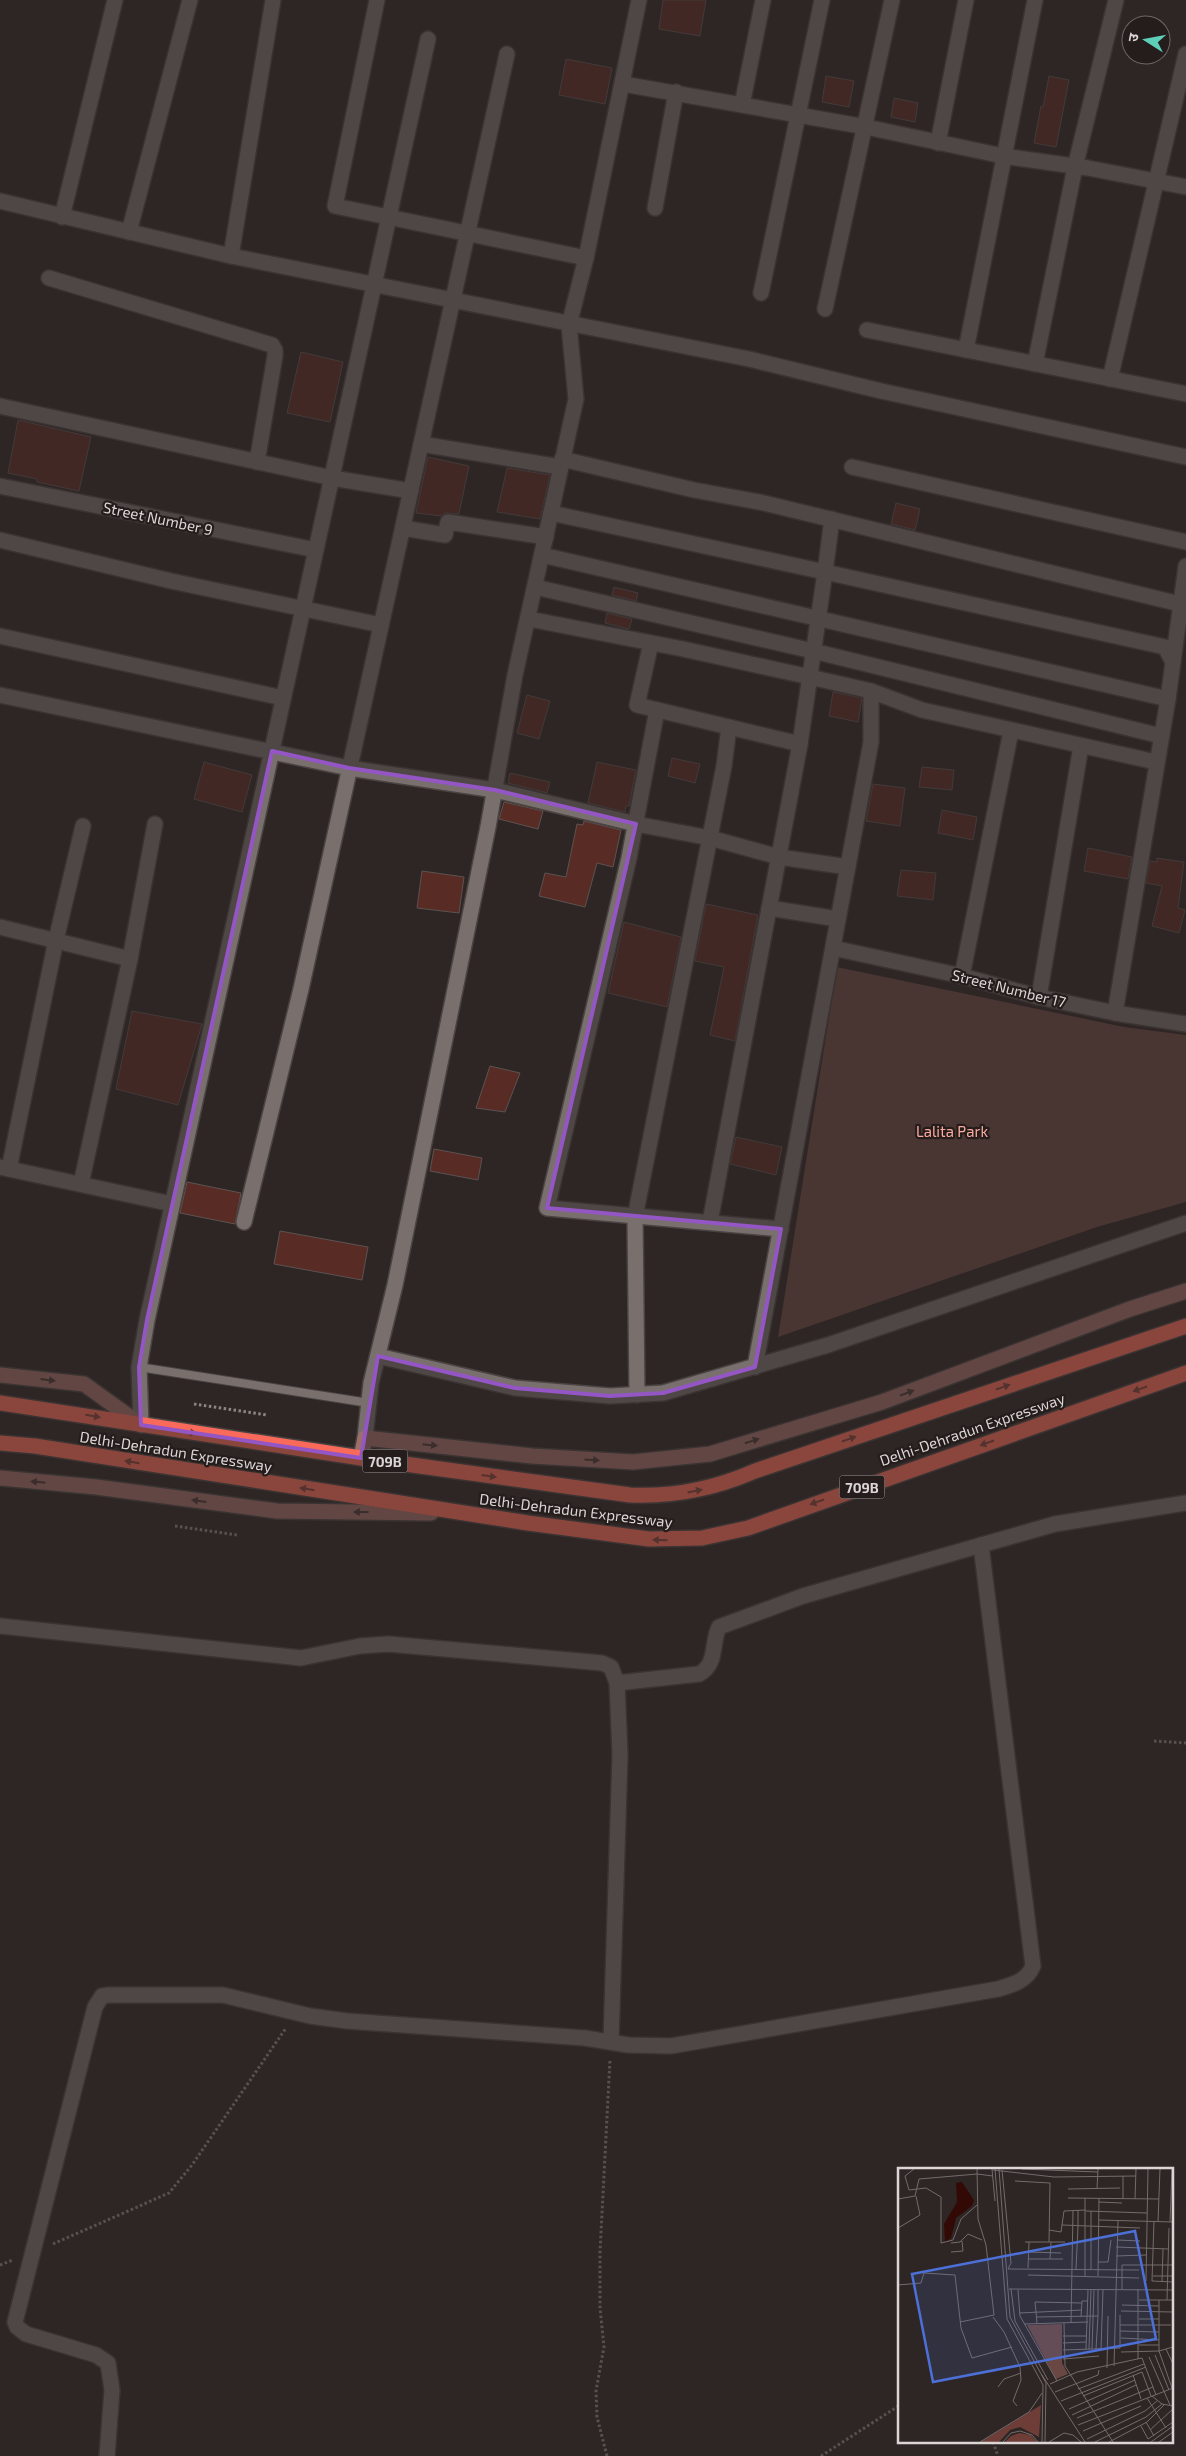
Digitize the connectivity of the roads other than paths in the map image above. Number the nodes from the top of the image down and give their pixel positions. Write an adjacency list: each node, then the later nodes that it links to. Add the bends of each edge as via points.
1 (115, 0): 27 (street)
2 (190, 0): 29 (street)
3 (273, 0): 31 (street)
4 (377, 0): 28 (street, via 335,206)
5 (639, 0): 15 (street)
6 (763, 0): 17 (street)
7 (822, 0): 18 (street)
8 (892, 0): 19 (street)
9 (966, 0): 20 (street)
10 (1035, 0): 21 (street)
11 (1116, 0): 22 (street)
12 (428, 39): 28 (street)
13 (507, 54): 30 (street)
14 (1186, 54): 23 (street)
15 (623, 84): 16 (street); 32 (street)
16 (676, 92): 17 (street); 26 (street)
17 (742, 105): 18 (street)
18 (797, 116): 19 (street); 35 (street)
19 (866, 127): 20 (street); 37 (street)
20 (938, 143): 21 (street)
21 (1003, 156): 22 (street); 40 (street)
22 (1075, 167): 23 (street); 41 (street)
23 (1157, 180): 24 (street); 42 (street)
24 (1186, 187)
25 (0, 201): 27 (street)
26 (655, 208)
27 (62, 217): 29 (street)
28 (389, 217): 30 (street); 34 (street)
29 (129, 232): 31 (street)
30 (468, 233): 32 (street); 36 (street)
31 (231, 256): 34 (street)
32 (586, 258): 38 (street)
33 (49, 278): 47 (street, via 272,345 275,356)
34 (374, 285): 36 (street); 50 (street)
35 (761, 293)
36 (453, 300): 38 (street); 45 (street)
37 (825, 310)
38 (569, 325): 46 (street, via 749,359 881,391); 48 (street, via 576,399)
39 (867, 330): 40 (street)
40 (966, 350): 41 (street)
41 (1035, 364): 42 (street)
42 (1110, 379): 43 (street)
43 (1186, 394)
44 (0, 406): 47 (street)
45 (421, 444): 48 (street); 52 (street)
46 (1186, 456)
47 (257, 462): 50 (street)
48 (561, 463): 53 (street); 54 (street)
49 (852, 467): 58 (street)
50 (332, 478): 52 (street); 59 (street)
51 (0, 486): 59 (street, Street Number 9)
52 (411, 491): 55 (street)
53 (551, 514): 56 (street); 62 (street)
54 (832, 519): 62 (street); 64 (street)
55 (403, 528): 56 (street, via 445,535 448,522); 68 (street)
56 (546, 537): 60 (street)
57 (0, 540): 65 (street)
58 (1186, 542)
59 (316, 550): 65 (street)
60 (542, 556): 63 (street); 67 (street)
61 (1186, 566): 64 (street)
62 (825, 572): 67 (street); 72 (street, via 1165,647)
63 (535, 587): 66 (street); 71 (street)
64 (1180, 604): 72 (street)
65 (303, 609): 68 (street); 76 (street)
66 (529, 619): 70 (street); 87 (street, via 515,675)
67 (817, 619): 71 (street); 77 (street)
68 (381, 625): 86 (street)
69 (0, 636): 76 (street)
70 (651, 642): 73 (street); 78 (street, via 637,705)
71 (813, 651): 73 (street); 81 (street)
72 (1173, 662): 77 (street)
73 (810, 677): 74 (street); 82 (street)
74 (871, 691): 80 (street, via 922,710); 93 (street, via 872,742)
75 (0, 695): 84 (street)
76 (283, 698): 84 (street)
77 (1168, 699): 81 (street)
78 (657, 710): 79 (street); 89 (street)
79 (729, 728): 82 (street); 91 (street)
80 (1011, 731): 83 (street); 100 (street)
81 (1161, 736): 85 (street)
82 (800, 744): 92 (street)
83 (1081, 746): 85 (street); 101 (street)
84 (272, 751): 86 (street); 106 (street)
85 (1156, 762): 102 (street)
86 (349, 768): 87 (street); 108 (street)
87 (495, 790): 89 (street); 114 (street)
88 (156, 824): 99 (street)
89 (636, 824): 91 (street); 107 (street, via 547,1208)
90 (83, 826): 97 (street)
91 (710, 838): 92 (street); 107 (street)
92 (779, 857): 93 (street); 94 (street)
93 (848, 867): 95 (street)
94 (769, 908): 95 (street); 109 (street)
95 (838, 919): 98 (street)
96 (0, 927): 97 (street)
97 (56, 940): 99 (street); 104 (street)
98 (833, 948): 100 (street, Street Number 17); 111 (street)
99 (130, 959): 105 (street)
100 (962, 976): 101 (street, Street Number 17)
101 (1039, 996): 102 (street, Street Number 17)
102 (1115, 1014): 103 (street, Street Number 17)
103 (1186, 1024)
104 (4, 1168): 105 (street)
105 (81, 1184): 106 (street)
106 (172, 1204): 115 (street)
107 (635, 1218): 109 (street); 119 (street)
108 (244, 1222)
109 (710, 1222): 111 (street)
110 (1186, 1223): 116 (street)
111 (781, 1230): 116 (street)
112 (1186, 1291): 123 (street, one-way to 112, via 532,1456 633,1462 710,1454 882,1402)
113 (1186, 1326): 125 (highway, Delhi-Dehradun Expressway / 709B, one-way to 113, via 630,1495 676,1495 718,1486 755,1470)
114 (378, 1356): 119 (street, via 515,1388 566,1394); 121 (street)
115 (139, 1366): 121 (lane); 122 (street)
116 (755, 1367): 119 (street, via 663,1393)
117 (1186, 1373): 128 (highway, Delhi-Dehradun Expressway / 709B, one-way to 128, via 725,1534 676,1540 650,1539)
118 (0, 1374): 122 (street, one-way to 122, via 84,1384)
119 (637, 1395)
120 (0, 1402): 122 (highway, Delhi-Dehradun Expressway, one-way to 122)
121 (369, 1403): 123 (street)
122 (141, 1425): 125 (highway, Delhi-Dehradun Expressway / 709B, one-way to 125)
123 (365, 1438): 125 (street)
124 (0, 1443): 128 (highway, Delhi-Dehradun Expressway / 709B, one-way to 124)
125 (360, 1458)
126 (0, 1478): 128 (street, one-way to 126, via 277,1511)
127 (1186, 1503): 129 (street, via 1055,1524)
128 (462, 1513)
129 (980, 1545): 131 (street, via 803,1596 722,1625 717,1630 711,1662 699,1674); 132 (street, via 1033,1966 1030,1974 998,1989 709,2040 671,2046 628,2045)
130 (0, 1626): 131 (street, via 301,1658 372,1644 602,1663 611,1667)
131 (616, 1683): 132 (street, via 620,1755)
132 (612, 2041): 133 (street, via 347,2021 296,2013 223,1995 102,1996 95,2007 15,2322 26,2334 96,2355 108,2364 112,2390)
133 (107, 2456)

